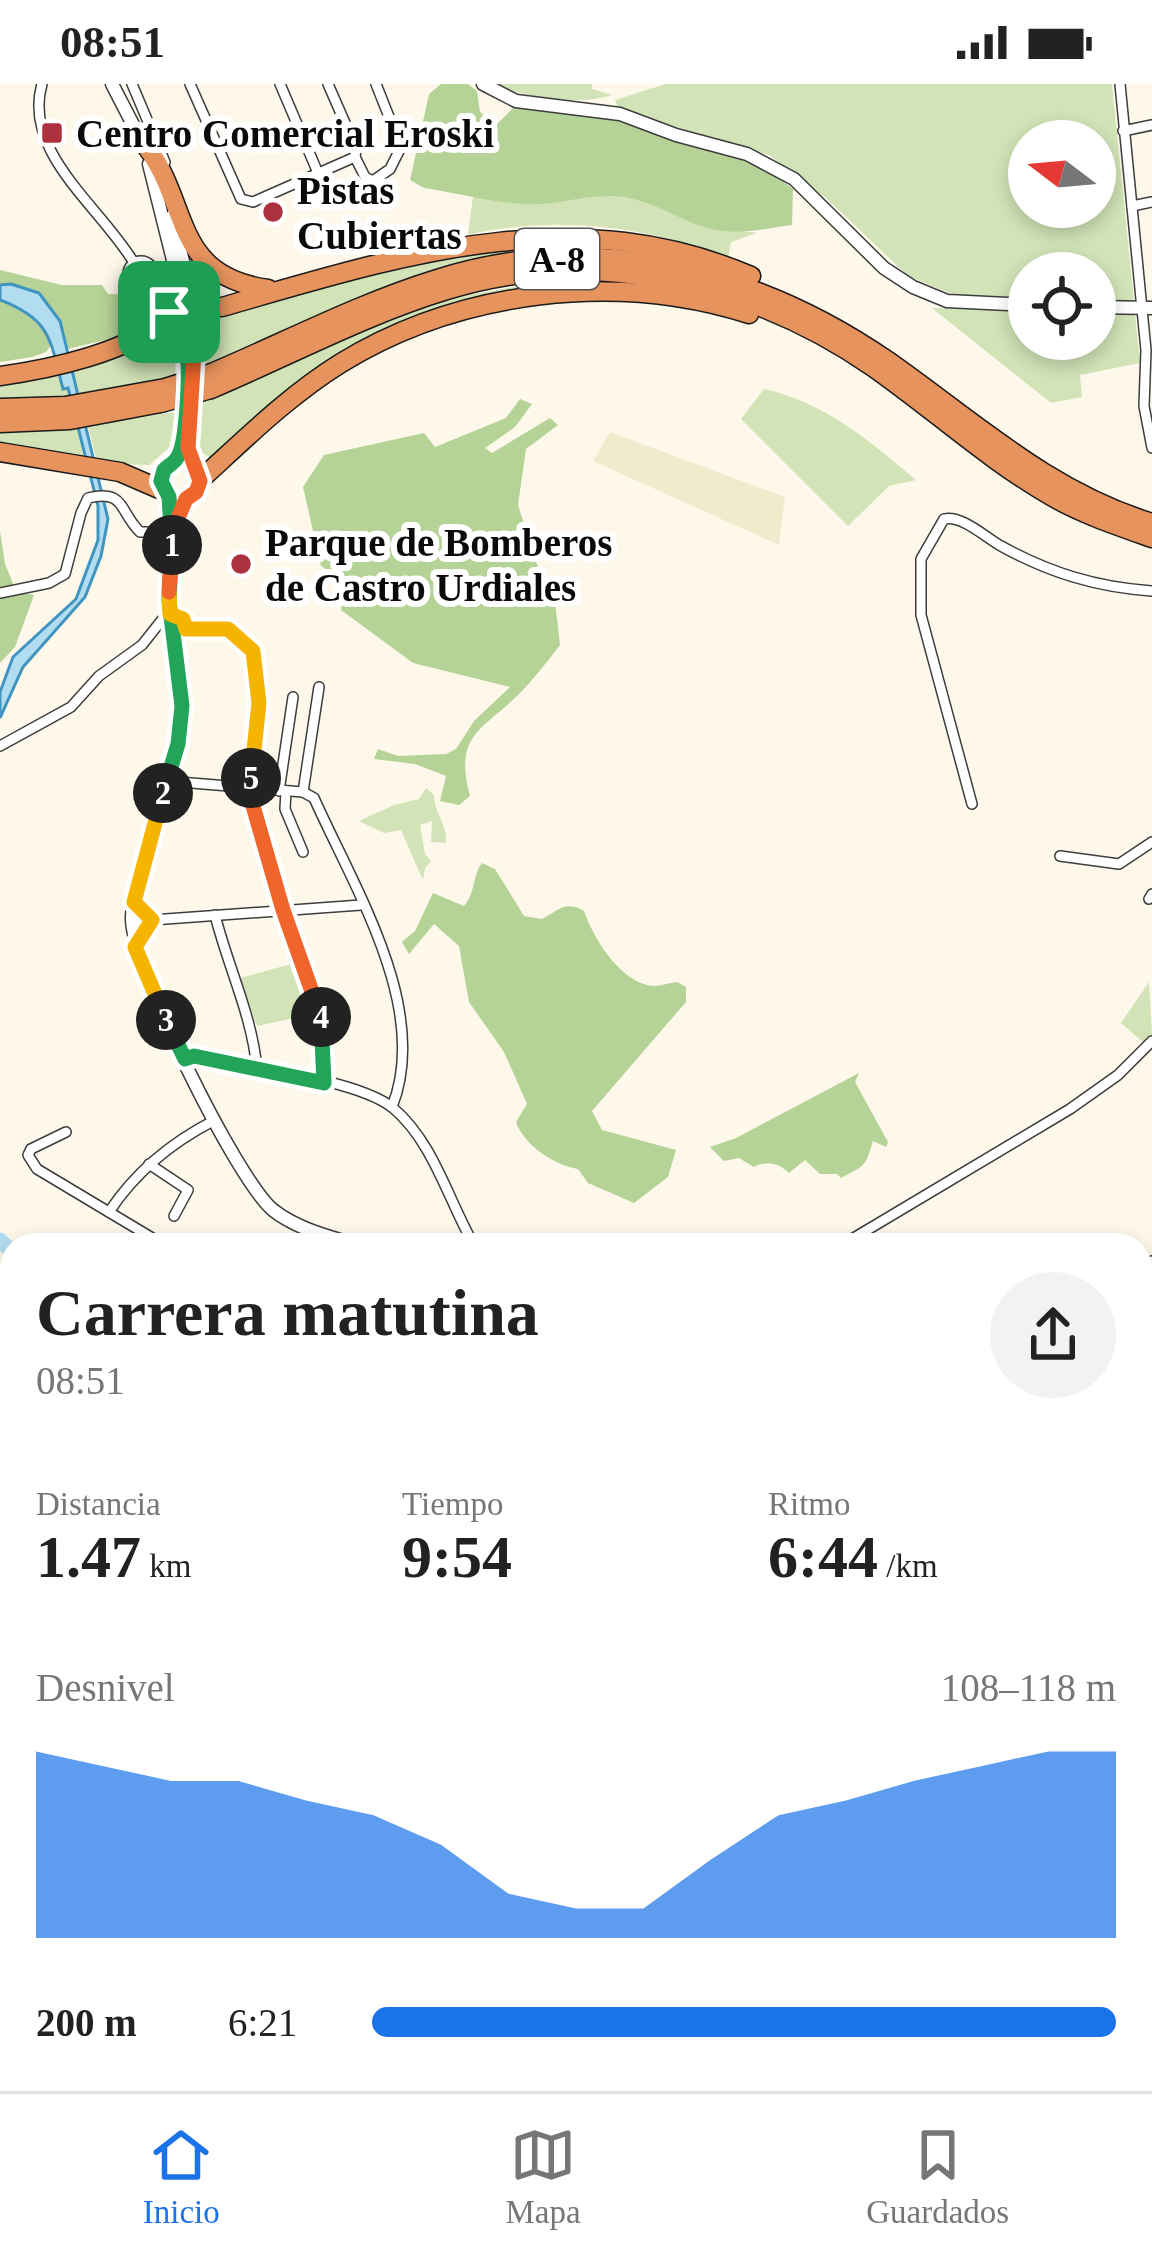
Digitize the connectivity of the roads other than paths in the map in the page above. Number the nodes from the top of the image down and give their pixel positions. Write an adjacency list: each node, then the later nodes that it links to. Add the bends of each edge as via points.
1 (43, 84): 19 (street, via 37,112 54,159)
2 (112, 84): 12 (street)
3 (132, 84): 18 (street)
4 (190, 84): 14 (street, via 242,200)
5 (280, 84): 14 (street)
6 (328, 84): 13 (street)
7 (376, 84): 13 (street, via 401,147 374,181)
8 (483, 84): 21 (street, via 516,101 620,114 747,154 794,179 913,287 947,301)
9 (1120, 84): 11 (street)
10 (1152, 125): 11 (street)
11 (1123, 131): 17 (street)
12 (141, 140): 15 (street); 20 (highway, via 200,259 242,286)
13 (355, 158): 14 (street)
14 (319, 173)
15 (157, 185): 22 (street); 25 (street, via 175,268)
16 (1152, 202): 17 (street)
17 (1132, 206): 24 (street)
18 (198, 238)
19 (134, 262)
20 (278, 291): 22 (highway, via 222,307); 26 (highway, via 467,245 618,238 720,262 800,299)
21 (1008, 303)
22 (198, 304): 25 (street); 27 (street, via 206,322)
23 (1116, 307): 24 (street)
24 (1147, 308): 30 (street)
25 (171, 311): 28 (street, via 170,329); 29 (highway, via 135,340)
26 (822, 326): 32 (highway, A-8, bridge, via 759,290 701,271 609,258 530,260 408,289 210,382); 37 (highway, via 648,292 521,298 429,322 339,365); 40 (highway, A-8, via 901,370 1030,467); 42 (highway, A-8, via 1055,499)
27 (198, 335): 28 (street); 37 (street, via 188,448)
28 (179, 337): 36 (street, via 187,367)
29 (0, 376)
30 (1149, 392): 34 (street)
31 (0, 408): 32 (highway, A-8)
32 (78, 412): 33 (highway, A-8)
33 (0, 423)
34 (1152, 448)
35 (0, 452): 38 (highway, via 143,479)
36 (176, 461): 37 (street); 38 (street, via 164,470)
37 (196, 473): 39 (street, via 196,492)
38 (166, 494): 39 (street); 41 (street)
39 (186, 499): 41 (street)
40 (1152, 523)
41 (172, 532): 44 (street, via 135,530 121,503 106,494 88,498 65,574); 45 (street)
42 (1152, 538)
43 (1152, 591): 55 (street, via 1075,580 958,519 944,520 921,559 921,615)
44 (0, 592)
45 (170, 614): 46 (street); 47 (street); 50 (street, via 70,707)
46 (186, 629): 47 (street); 52 (street, via 228,629 253,651 259,703)
47 (174, 644): 51 (street, via 182,706)
48 (319, 687): 54 (street)
49 (293, 697): 53 (street)
50 (0, 746)
51 (167, 781): 52 (street); 59 (street)
52 (250, 789): 53 (street); 61 (street)
53 (282, 791): 54 (street); 57 (street)
54 (303, 792): 60 (street, via 314,798)
55 (972, 804)
56 (1152, 842): 58 (street, via 1119,864)
57 (303, 852)
58 (1060, 856)
59 (134, 902): 63 (street); 64 (street)
60 (361, 904): 61 (street); 69 (street, via 404,1029)
61 (283, 910): 62 (street); 68 (street, via 319,1005)
62 (215, 915): 63 (street); 67 (street)
63 (152, 920): 64 (street)
64 (135, 947): 66 (street)
65 (1152, 1041): 78 (street, via 1070,1109)
66 (185, 1059): 67 (street); 70 (street)
67 (257, 1069): 68 (street)
68 (324, 1083): 69 (street)
69 (392, 1107): 77 (street)
70 (215, 1120): 72 (street); 76 (street, via 244,1176 275,1212)
71 (66, 1132): 73 (street, via 28,1155 37,1169)
72 (148, 1164): 73 (street); 74 (street, via 188,1190)
73 (109, 1212): 75 (street)
74 (175, 1216)
75 (144, 1233)
76 (321, 1233)
77 (468, 1233)
78 (862, 1233)

